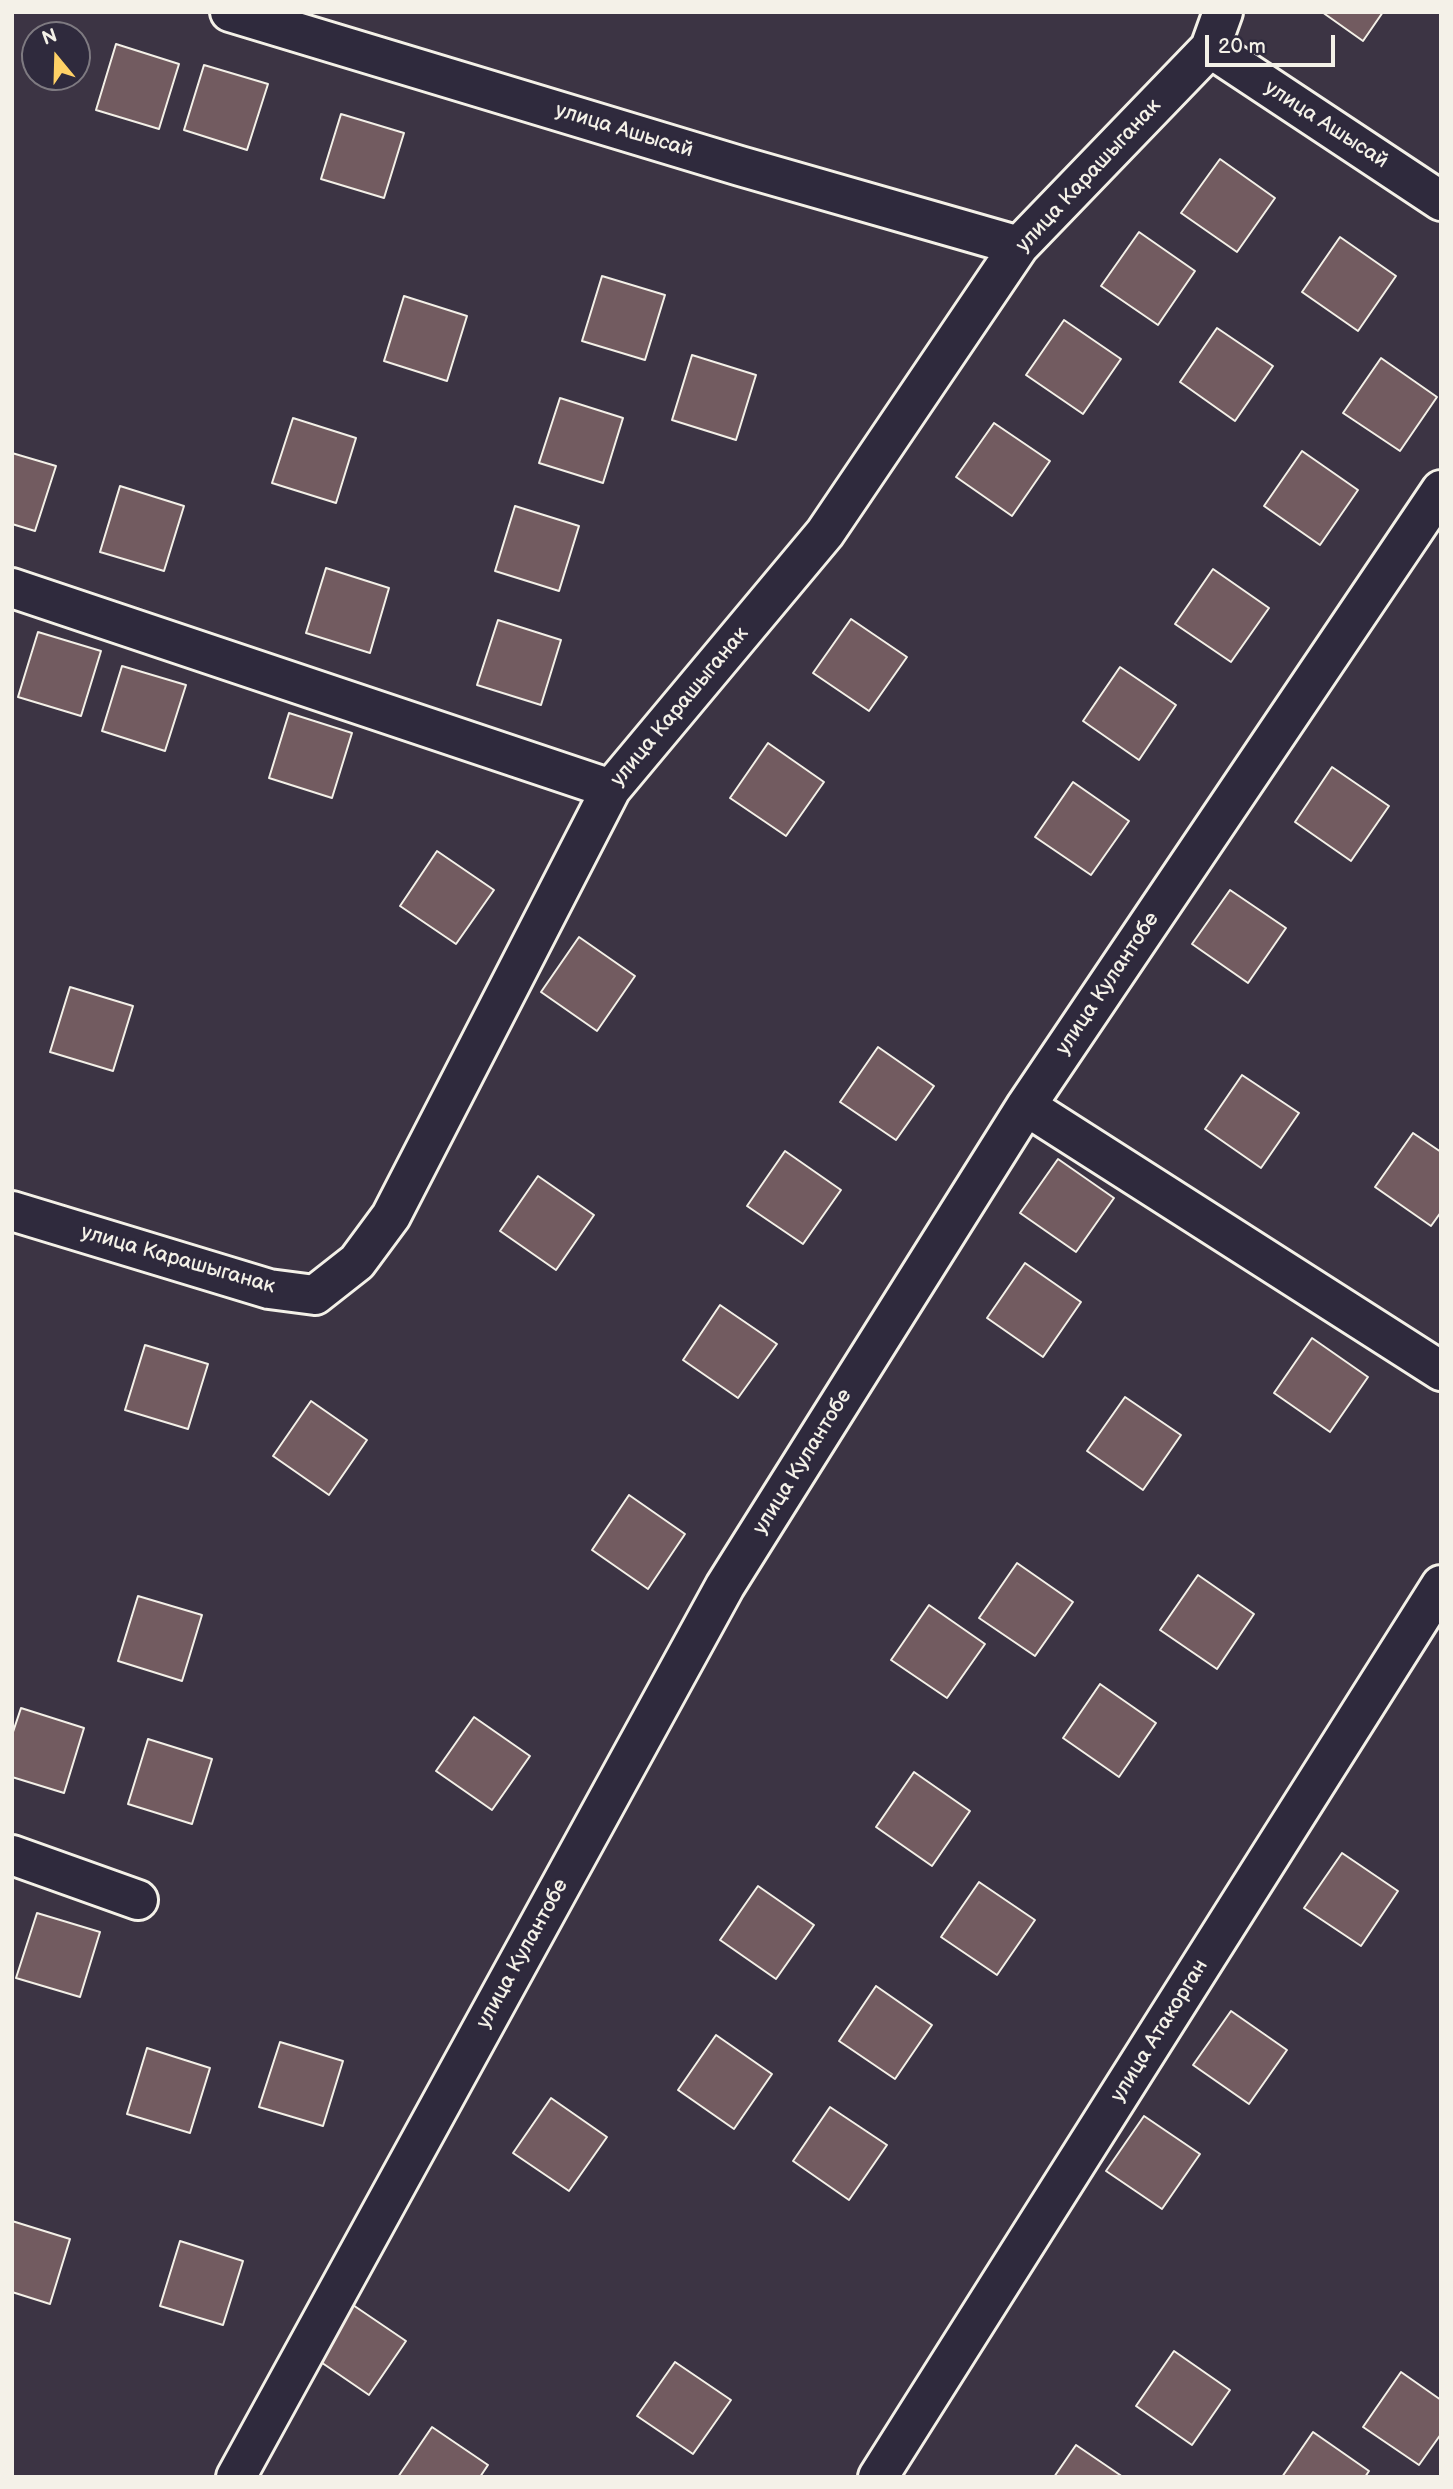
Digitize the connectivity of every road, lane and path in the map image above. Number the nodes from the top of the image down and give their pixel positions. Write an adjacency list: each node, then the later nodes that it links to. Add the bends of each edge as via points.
1 (230, 12): 5 (street, улица Ашысай)
2 (1223, 12): 3 (street, улица Карашыганак)
3 (1210, 48): 4 (street, улица Ашысай); 5 (street, улица Карашыганак)
4 (1441, 201)
5 (1020, 246): 8 (street, улица Карашыганак, via 825,533)
6 (1441, 490): 9 (street, улица Кулантобе)
7 (12, 588): 8 (street)
8 (611, 789): 10 (street, улица Карашыганак, via 391,1216 357,1262 315,1295 269,1289)
9 (1026, 1106): 11 (street); 15 (street, улица Кулантобе, via 725,1586)
10 (12, 1211)
11 (1441, 1371)
12 (1441, 1585): 16 (street, улица Атакорган)
13 (12, 1855): 14 (street)
14 (138, 1900)
15 (236, 2477)
16 (878, 2477)

